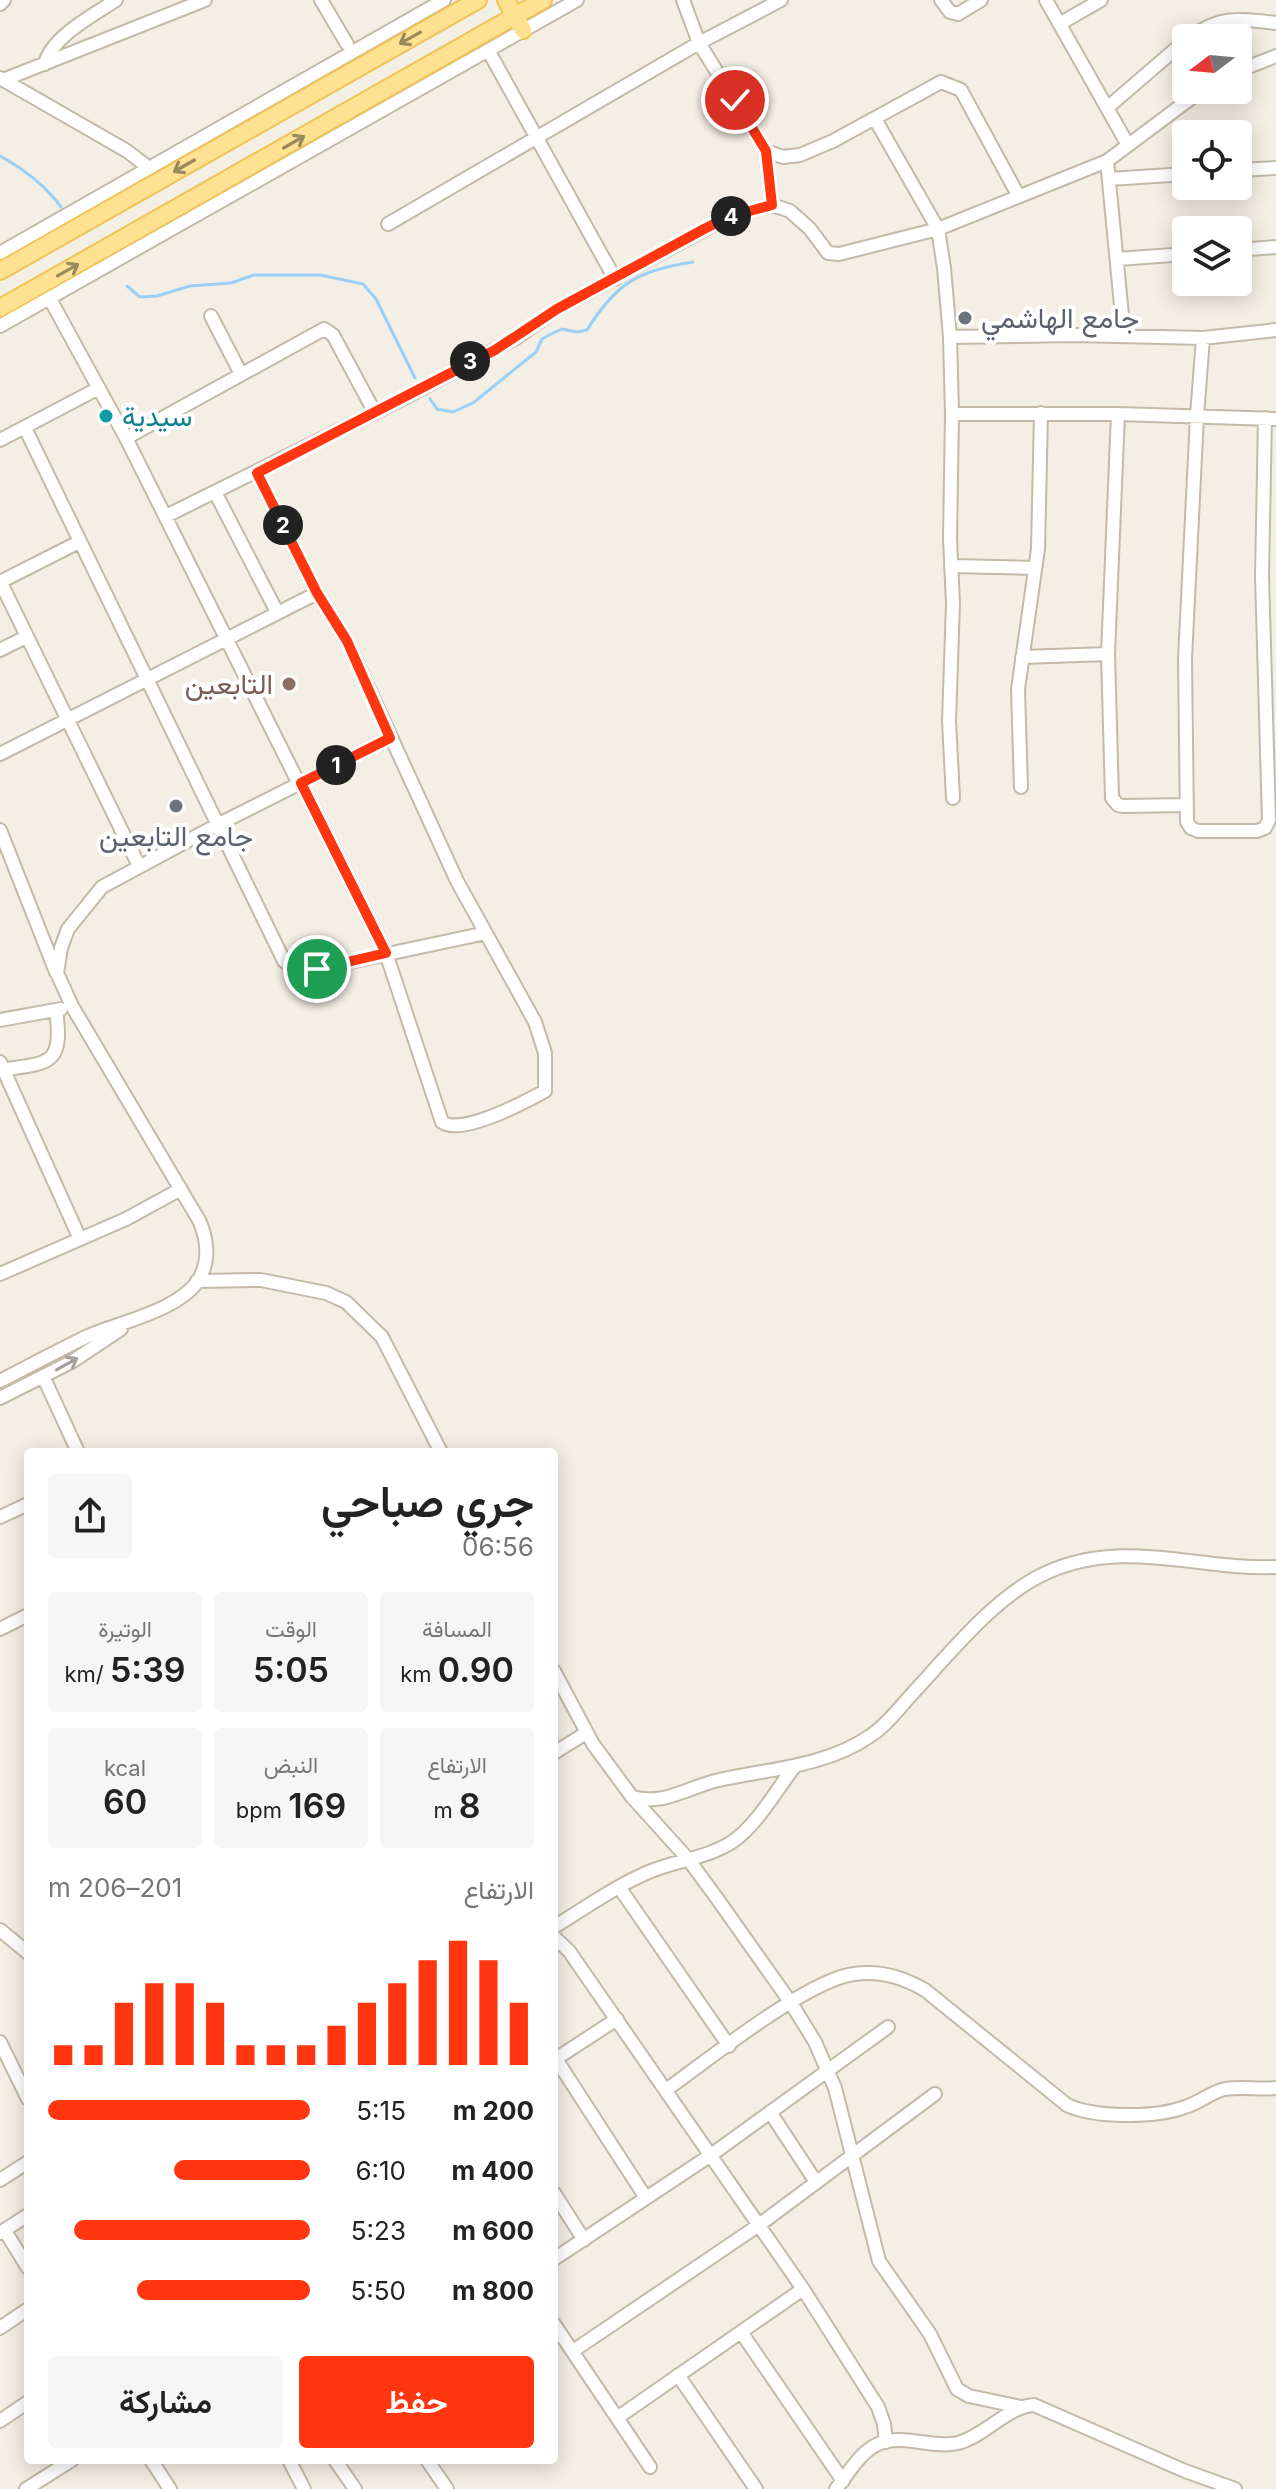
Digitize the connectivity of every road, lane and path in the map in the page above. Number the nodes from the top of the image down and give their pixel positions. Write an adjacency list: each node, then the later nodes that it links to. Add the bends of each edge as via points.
1 (116, 0): 25 (street, via 56,42)
2 (205, 0): 25 (street)
3 (321, 0): 20 (street)
4 (444, 0): 22 (street)
5 (478, 0): 22 (main road, one-way to 22)
6 (506, 0): 15 (main road)
7 (543, 0): 15 (main road)
8 (577, 0): 15 (street)
9 (683, 0): 19 (street)
10 (781, 0): 19 (street)
11 (941, 0): 12 (street, via 958,14)
12 (981, 0)
13 (1046, 0): 16 (street)
14 (1101, 0): 16 (street)
15 (519, 23): 21 (street); 52 (main road, one-way to 15)
16 (1061, 23): 29 (street)
17 (1276, 23): 18 (street, via 1231,19)
18 (1216, 24)
19 (699, 43): 31 (street); 33 (street)
20 (347, 44)
21 (488, 50): 31 (street); 51 (street)
22 (370, 51): 35 (street); 49 (main road, one-way to 49)
23 (1172, 52): 29 (street)
24 (1276, 56): 26 (street)
25 (45, 64): 27 (street)
26 (1252, 65)
27 (2, 79): 35 (street)
28 (1183, 104): 32 (street)
29 (1107, 108): 32 (street)
30 (875, 119): 33 (street, via 800,155); 40 (street, via 941,82 953,85 961,90); 43 (street)
31 (538, 138): 42 (street); 50 (street)
32 (1128, 145): 34 (street)
33 (766, 151): 41 (street)
34 (1107, 161): 39 (street); 40 (street)
35 (149, 168): 46 (street)
36 (1276, 168): 37 (street)
37 (1252, 169)
38 (1172, 175): 39 (street)
39 (1109, 179): 48 (street)
40 (1018, 195): 43 (street)
41 (772, 205): 43 (street, via 790,211 828,253); 50 (street, via 728,217)
42 (388, 224)
43 (938, 229): 57 (street)
44 (1276, 247): 45 (street)
45 (1252, 249)
46 (0, 253)
47 (1172, 255): 48 (street)
48 (1118, 259): 56 (street)
49 (0, 271)
50 (615, 279): 61 (street)
51 (50, 299): 54 (street); 60 (street)
52 (0, 308)
53 (211, 316): 59 (street)
54 (0, 326)
55 (1276, 330): 58 (street)
56 (1124, 336): 57 (street); 58 (street)
57 (950, 337): 63 (street)
58 (1203, 338): 65 (street)
59 (241, 374): 61 (street, via 324,329 333,335); 68 (street)
60 (99, 388): 67 (street); 68 (street)
61 (375, 413): 70 (street)
62 (1041, 413): 63 (street); 64 (street); 75 (street)
63 (952, 414): 74 (street)
64 (1118, 414): 65 (street); 82 (street)
65 (1197, 416): 66 (street); 91 (street, via 1185,659)
66 (1271, 419): 91 (street, via 1262,592 1269,820 1261,831 1194,830 1187,822)
67 (25, 428): 69 (street); 73 (street)
68 (126, 438): 72 (street)
69 (0, 440)
70 (257, 473): 71 (street); 77 (street)
71 (215, 492): 72 (street); 78 (street)
72 (166, 516): 80 (street)
73 (79, 542): 76 (street); 84 (street)
74 (951, 566): 75 (street); 90 (street)
75 (1035, 568): 83 (street)
76 (0, 582): 79 (street)
77 (317, 593): 78 (street); 86 (street, via 347,641)
78 (277, 612): 80 (street)
79 (26, 637): 81 (street); 85 (street)
80 (227, 639): 84 (street); 88 (street)
81 (0, 650)
82 (1108, 654): 83 (street); 91 (street, via 1112,798 1123,806)
83 (1022, 657): 89 (street, via 1017,724)
84 (147, 678): 85 (street); 92 (street)
85 (67, 719): 87 (street); 94 (street)
86 (390, 738): 88 (street); 95 (street)
87 (0, 754)
88 (300, 783): 92 (street); 96 (street)
89 (1021, 787)
90 (953, 798)
91 (1187, 805)
92 (217, 825): 94 (street); 96 (street, via 284,961 293,968 305,971)
93 (0, 830): 97 (street)
94 (139, 866): 97 (street, via 102,887 84,906 68,929)
95 (486, 933): 96 (street); 96 (street, via 540,1032 545,1091 497,1115 451,1126 442,1122)
96 (386, 953)
97 (57, 973): 98 (street)
98 (72, 1006): 99 (street); 102 (street)
99 (56, 1010): 100 (street); 101 (street, via 59,1034 53,1056 40,1064)
100 (0, 1020)
101 (2, 1067): 103 (street)
102 (181, 1189): 103 (street); 105 (street, via 206,1238 207,1256)
103 (80, 1239): 104 (street)
104 (1, 1271)
105 (197, 1281): 106 (street, via 177,1298); 111 (street, via 261,1280 346,1302 382,1337)
106 (130, 1322): 107 (street, one-way to 106); 108 (street, via 88,1336)
107 (43, 1376): 109 (street); 110 (street)
108 (0, 1381)
109 (0, 1398)
110 (76, 1448)
111 (439, 1448)
112 (24, 1506): 113 (street)
113 (0, 1517)
114 (1276, 1567): 120 (street, via 1120,1555 1048,1572 1001,1601 874,1734)
115 (24, 1617): 116 (street)
116 (0, 1629)
117 (558, 1679): 118 (street)
118 (586, 1733): 119 (street); 121 (street)
119 (558, 1750)
120 (795, 1766): 121 (street, via 695,1786 659,1801); 122 (street, via 746,1830 718,1849)
121 (632, 1797): 122 (street)
122 (688, 1859): 123 (street); 128 (street)
123 (619, 1887): 124 (street); 132 (street)
124 (558, 1925)
125 (0, 1930): 127 (street)
126 (558, 1941): 129 (street)
127 (24, 1950)
128 (791, 2003): 132 (street); 135 (street); 136 (street, via 834,1978 853,1974 871,1972 908,1981 1067,2105 1091,2113 1174,2111 1227,2089)
129 (617, 2019): 133 (street); 137 (street)
130 (888, 2027): 135 (street)
131 (0, 2042): 138 (street)
132 (729, 2046): 137 (street)
133 (558, 2057)
134 (558, 2064): 146 (street)
135 (829, 2069): 140 (street); 142 (street)
136 (1276, 2088)
137 (666, 2090): 141 (street)
138 (24, 2091)
139 (935, 2094): 142 (street)
140 (770, 2112): 141 (street); 145 (street)
141 (711, 2155): 146 (street); 149 (street)
142 (852, 2155): 145 (street); 162 (street, via 879,2261 930,2334 957,2389)
143 (24, 2165): 144 (street)
144 (0, 2180)
145 (816, 2182): 149 (street)
146 (646, 2198): 151 (street)
147 (558, 2199): 151 (street)
148 (24, 2218): 150 (street)
149 (759, 2225): 154 (street); 159 (street)
150 (2, 2232): 153 (street)
151 (584, 2240): 152 (street)
152 (558, 2256)
153 (24, 2262)
154 (803, 2289): 158 (street); 165 (street, via 878,2407)
155 (24, 2312): 156 (street)
156 (0, 2328)
157 (558, 2330): 159 (street)
158 (741, 2332): 160 (street); 172 (street)
159 (573, 2351): 163 (street)
160 (678, 2375): 163 (street); 178 (street)
161 (24, 2405): 164 (street)
162 (1021, 2407): 165 (street, via 958,2443); 179 (street, via 1041,2407)
163 (617, 2418): 171 (street)
164 (0, 2421)
165 (886, 2442): 172 (street, via 870,2449)
166 (66, 2464): 173 (street)
167 (154, 2464): 174 (street)
168 (291, 2464): 175 (street)
169 (338, 2464): 176 (street)
170 (430, 2464): 177 (street)
171 (650, 2467)
172 (840, 2485)
173 (26, 2489)
174 (170, 2489)
175 (304, 2489)
176 (355, 2489)
177 (447, 2489)
178 (756, 2489)
179 (1235, 2489)

